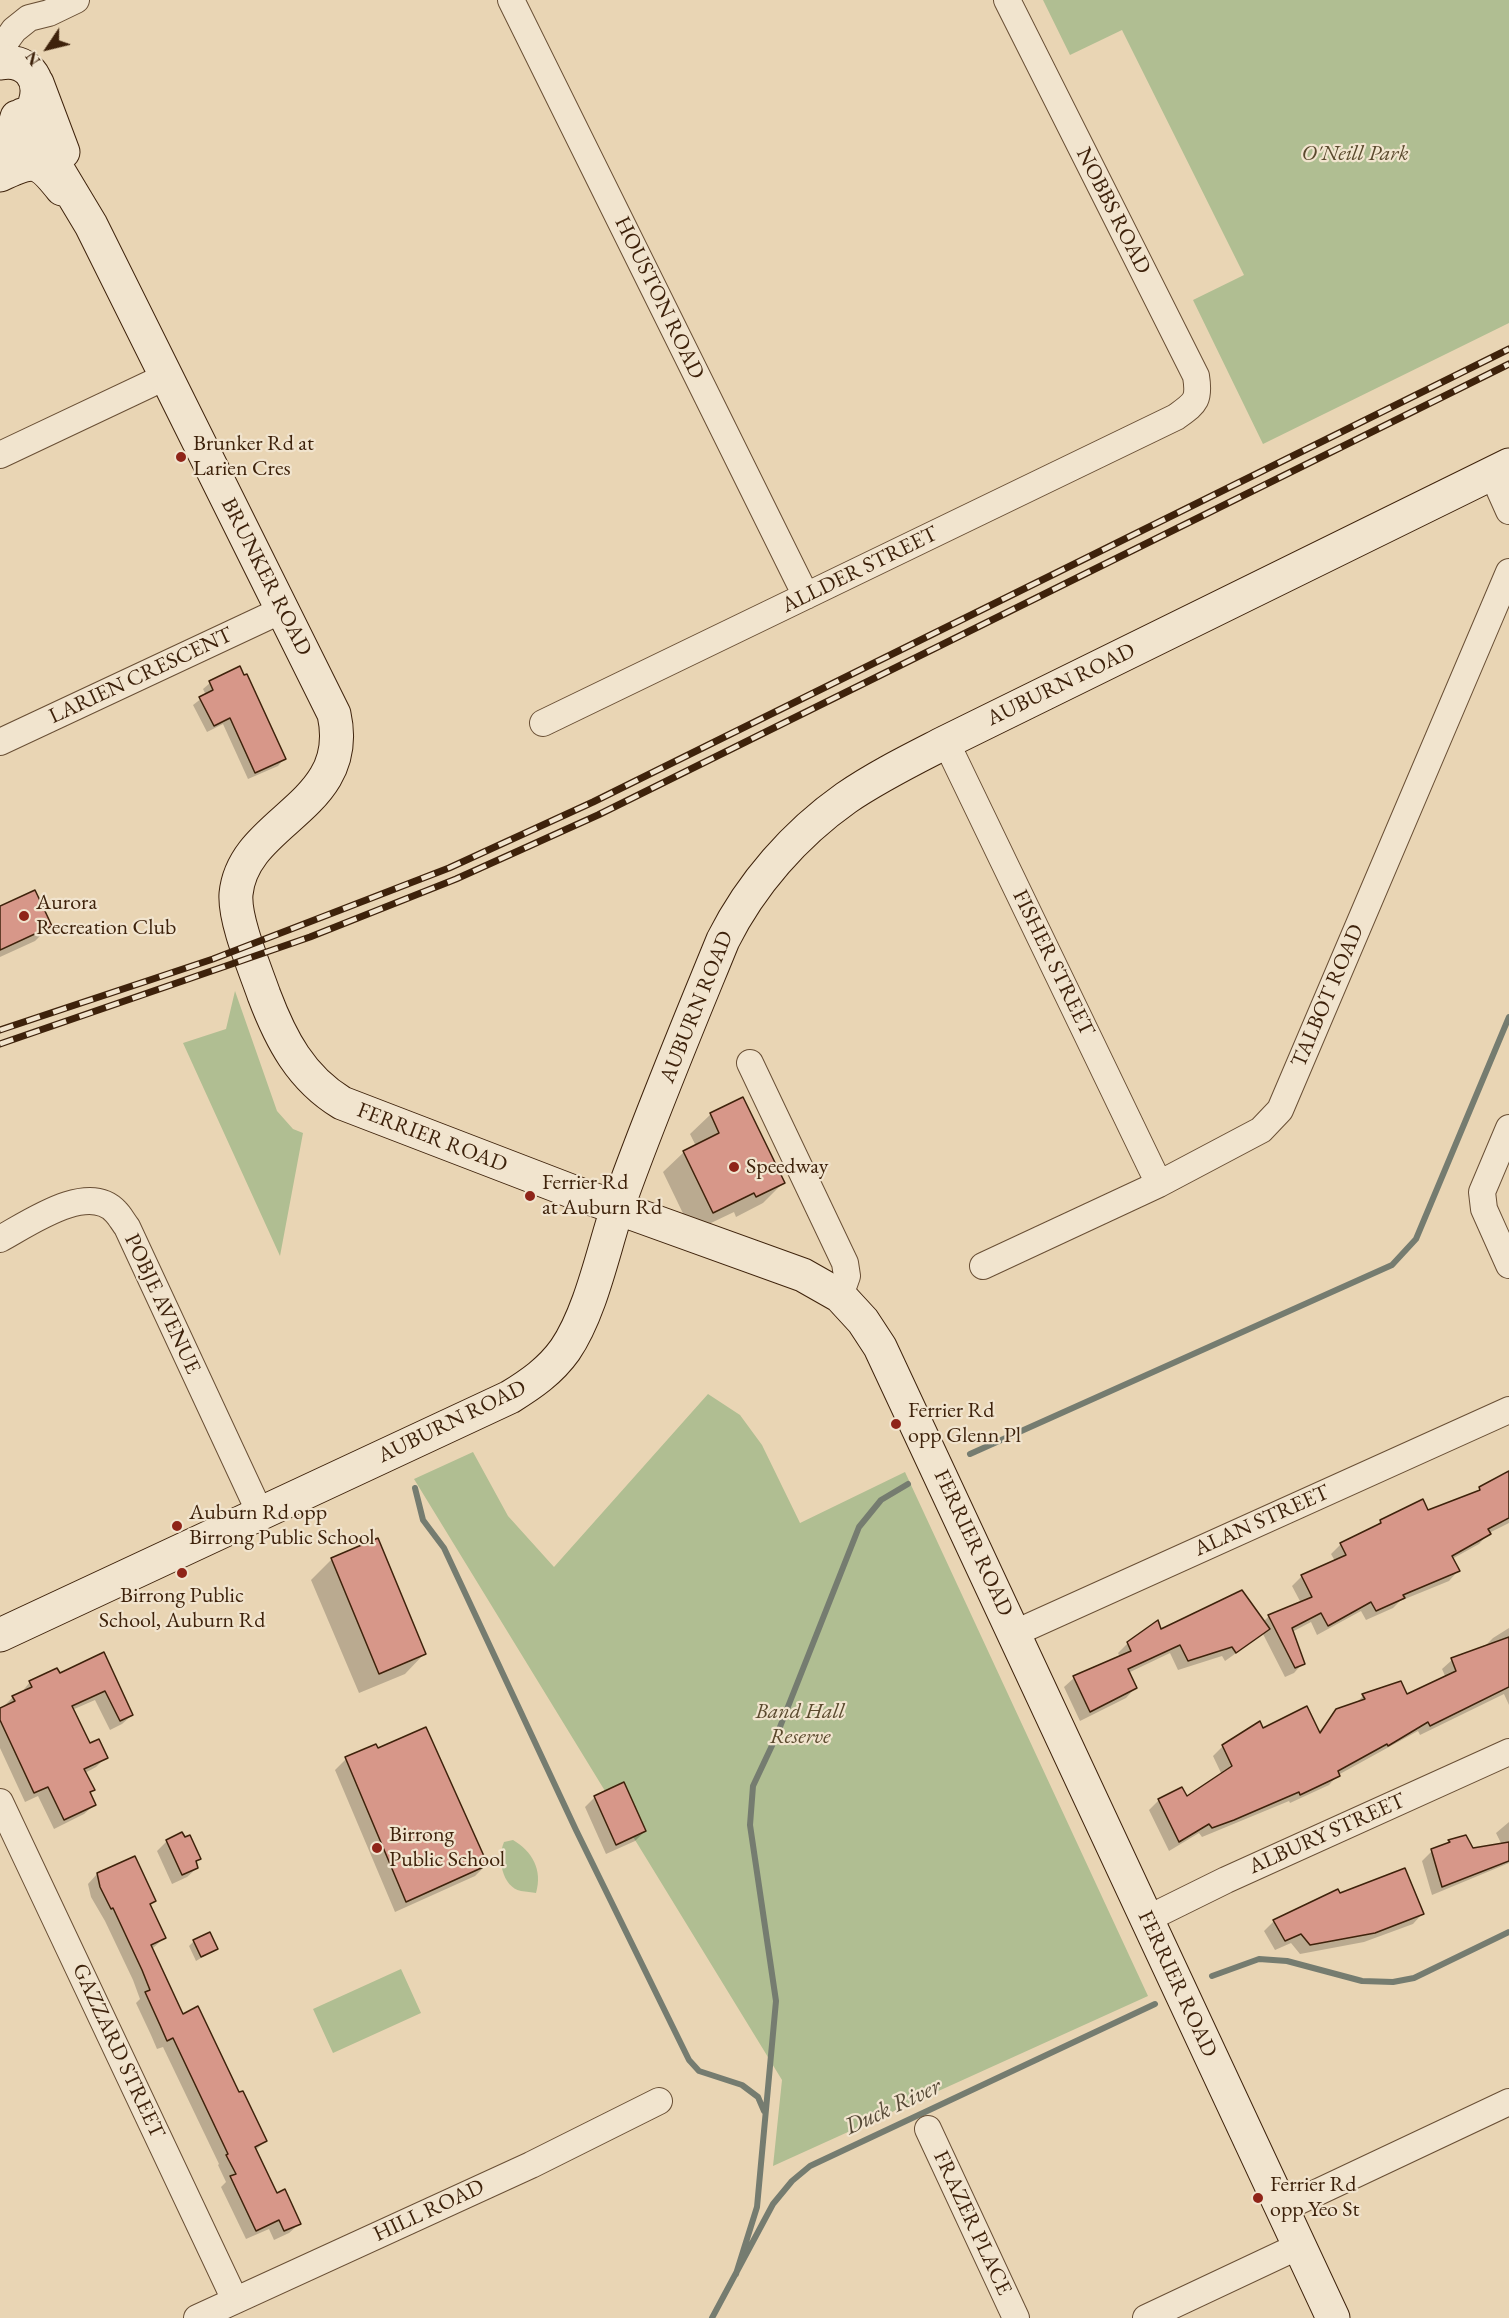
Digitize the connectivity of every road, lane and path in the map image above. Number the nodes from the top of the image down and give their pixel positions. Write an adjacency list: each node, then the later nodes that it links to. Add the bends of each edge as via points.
1 (76, 0): 4 (street)
2 (511, 0): 17 (street, HOUSTON ROAD)
3 (1007, 0): 12 (street, NOBBS ROAD, via 1196,376 1196,402)
4 (39, 16): 5 (street); 6 (street, via 14,30 6,41)
5 (0, 21)
6 (16, 68): 7 (main road, via 35,102); 10 (main road, BRUNKER ROAD)
7 (13, 116): 8 (main road, via 12,140); 10 (main road, BRUNKER ROAD, via 50,156)
8 (0, 157)
9 (0, 175): 10 (main road, via 37,164)
10 (91, 225): 11 (main road, BRUNKER ROAD)
11 (165, 377): 13 (street); 18 (main road, BRUNKER ROAD)
12 (1176, 417): 17 (street, ALLDER STREET)
13 (0, 455)
14 (1500, 469): 15 (street); 21 (main road, AUBURN ROAD)
15 (1509, 511)
16 (1509, 572): 25 (street, TALBOT ROAD, via 1280,1110 1261,1130)
17 (806, 596): 19 (street, ALLDER STREET)
18 (282, 610): 20 (street, LARIEN CRESCENT); 22 (main road, BRUNKER ROAD, via 334,714 336,749 328,773 314,794 258,847)
19 (543, 723)
20 (0, 742)
21 (946, 742): 25 (street, FISHER STREET); 26 (main road, AUBURN ROAD, via 847,798 798,839 756,886 723,940)
22 (238, 883): 26 (main road, FERRIER ROAD, via 240,919 273,1018 293,1057 325,1093 375,1116)
23 (750, 1063): 30 (street, via 845,1263 847,1276)
24 (1509, 1128): 28 (street, via 1482,1192 1484,1209)
25 (1159, 1184): 29 (street, TALBOT ROAD)
26 (618, 1207): 30 (main road, FERRIER ROAD, via 803,1275); 32 (main road, AUBURN ROAD, via 581,1319 566,1349 551,1367 510,1397)
27 (0, 1239): 32 (street, POBJE AVENUE, via 59,1208 87,1200 102,1202 115,1211 127,1227)
28 (1509, 1265)
29 (983, 1266)
30 (840, 1296): 33 (main road, FERRIER ROAD, via 880,1347)
31 (1509, 1410): 33 (street, ALAN STREET)
32 (260, 1513): 34 (main road, AUBURN ROAD)
33 (1015, 1633): 37 (main road, FERRIER ROAD)
34 (0, 1635)
35 (1509, 1752): 37 (street, ALBURY STREET)
36 (0, 1802): 43 (street, GAZZARD STREET)
37 (1147, 1918): 41 (main road, FERRIER ROAD)
38 (659, 2102): 43 (street, HILL ROAD)
39 (1509, 2102): 41 (street)
40 (928, 2129): 45 (street, FRAZER PLACE)
41 (1282, 2209): 42 (main road, FERRIER ROAD)
42 (1299, 2246): 46 (street); 47 (main road, FERRIER ROAD)
43 (235, 2300): 44 (street, HILL ROAD)
44 (197, 2318)
45 (1016, 2318)
46 (1146, 2318)
47 (1333, 2318)

